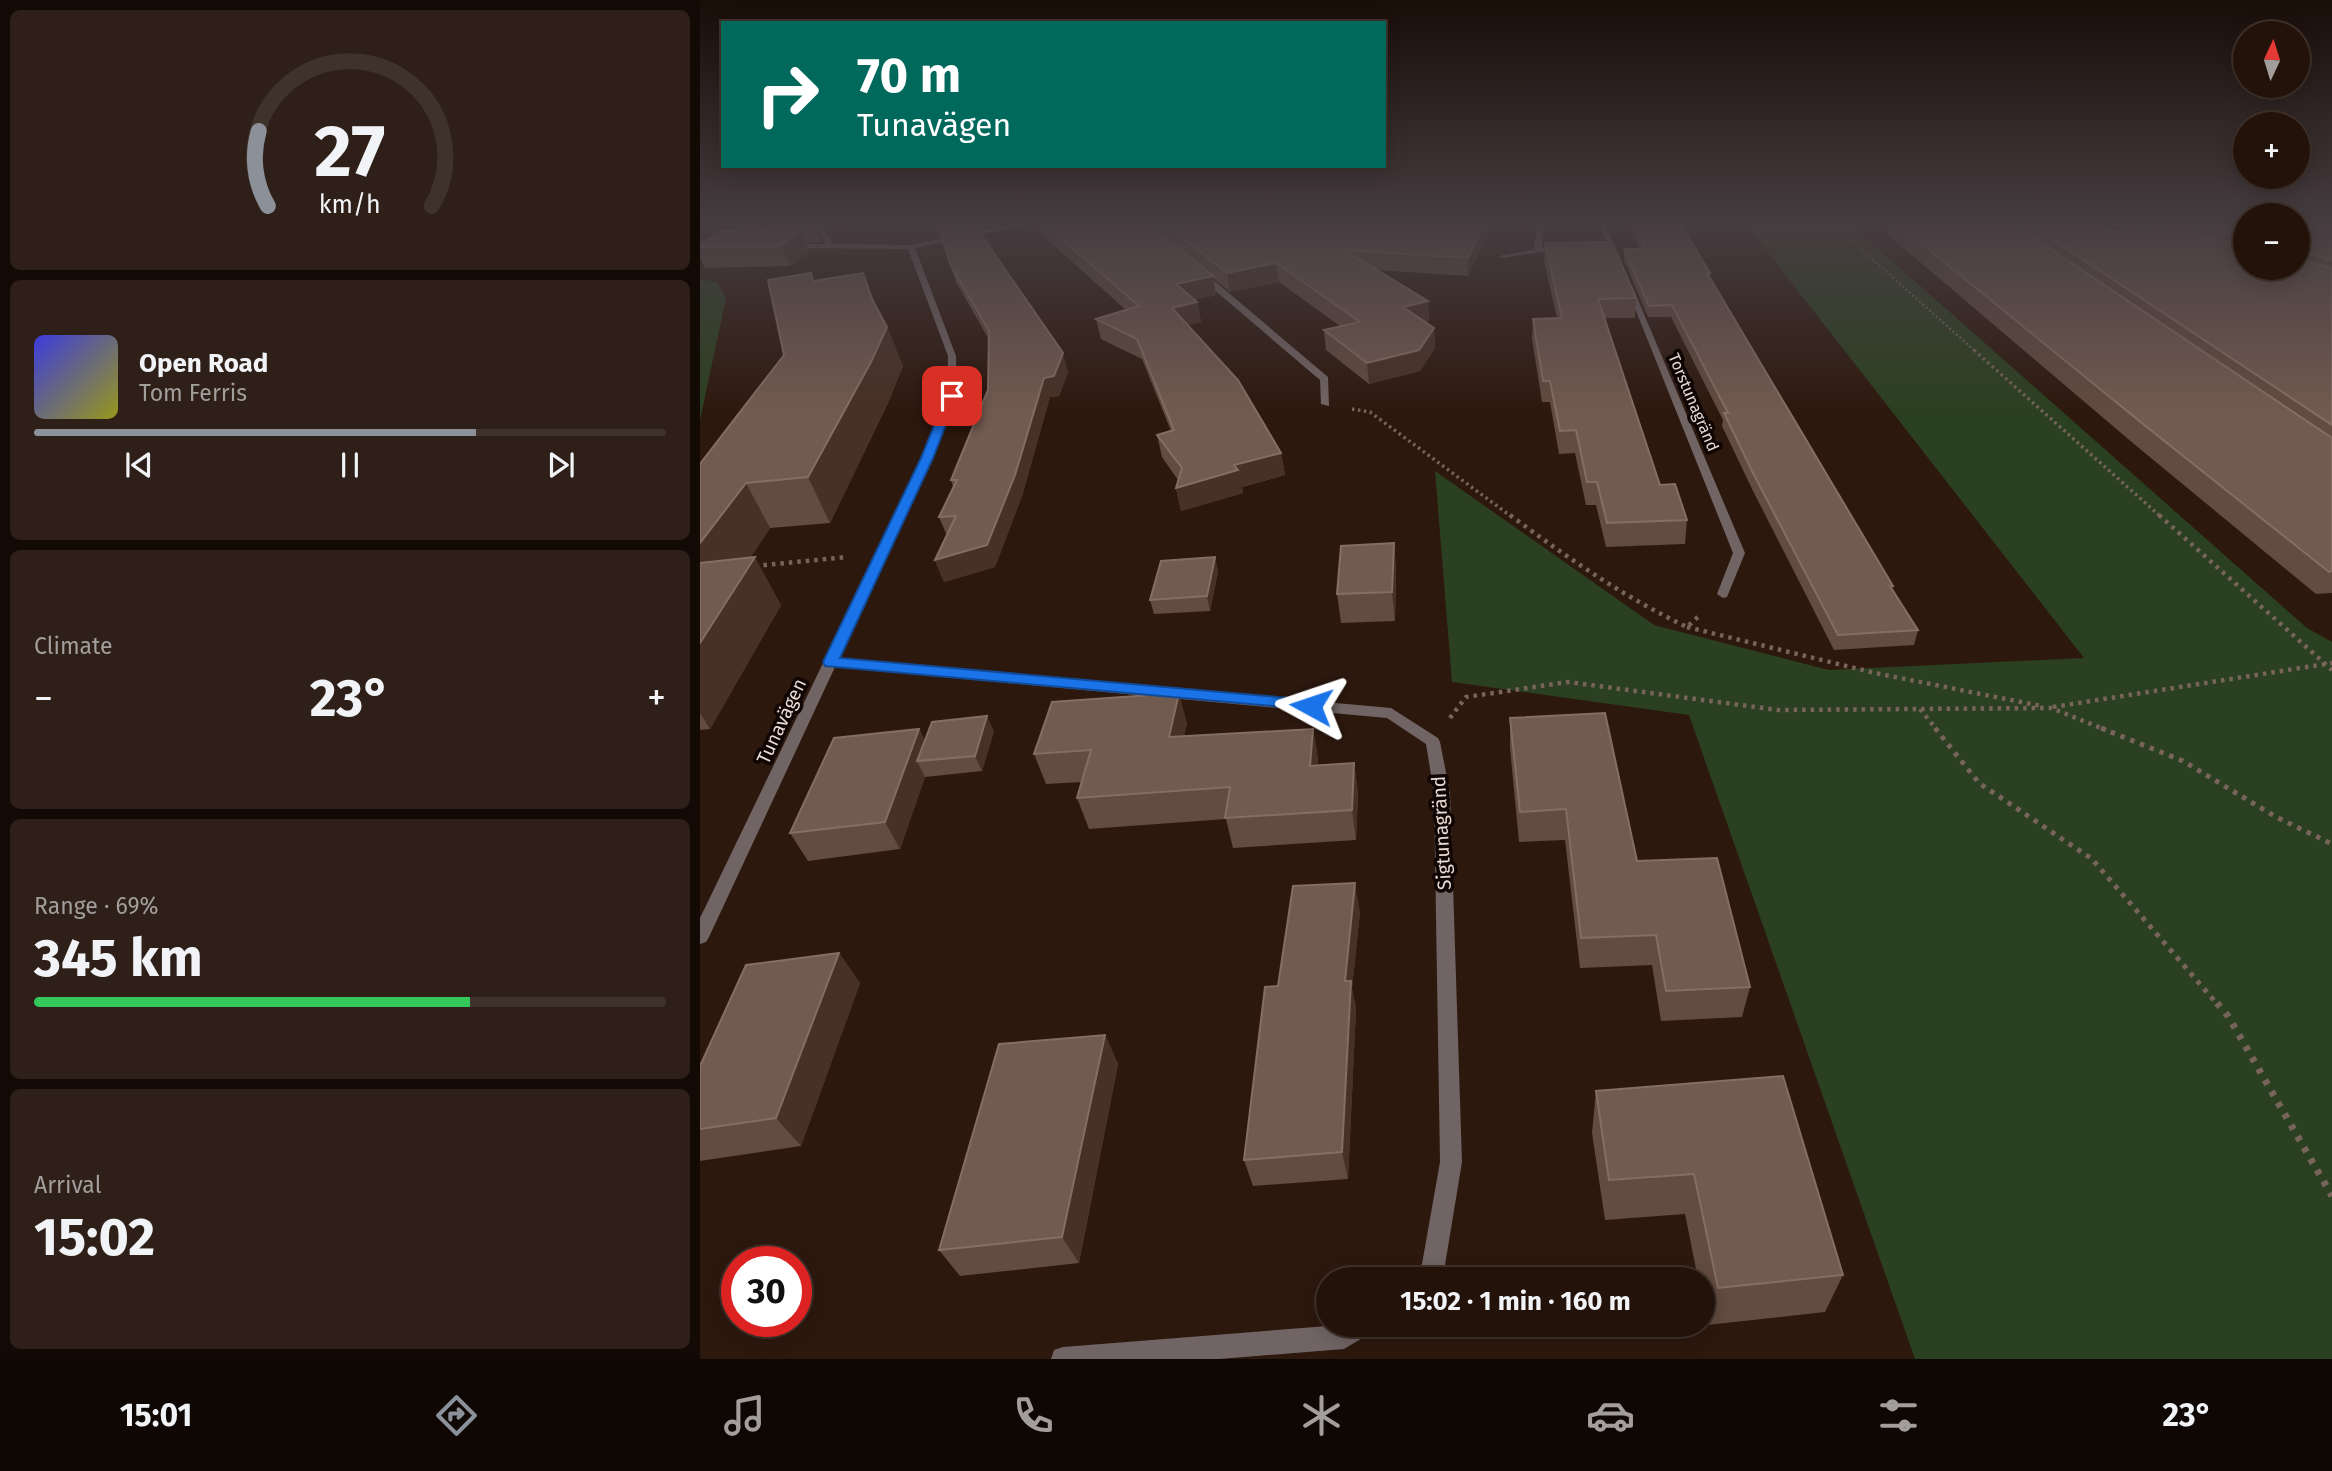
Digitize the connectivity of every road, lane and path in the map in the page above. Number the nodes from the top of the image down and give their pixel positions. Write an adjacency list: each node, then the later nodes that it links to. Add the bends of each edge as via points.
1 (926, 286): 6 (street, Tunavägen, via 952,356 952,396)
2 (1215, 286): 5 (street, via 1325,379)
3 (1629, 286): 8 (street, Torstunagränd, via 1739,553)
4 (1903, 286): 12 (path)
5 (1326, 404): 9 (path, via 1370,412 1594,577)
6 (883, 554): 7 (path); 10 (street, Tunavägen)
7 (752, 567)
8 (1723, 594): 9 (path)
9 (1687, 627): 14 (path, via 1875,673)
10 (831, 662): 16 (street, via 1391,713); 18 (street, Tunavägen)
11 (2332, 663): 12 (path)
12 (2325, 665): 13 (path); 14 (path)
13 (2332, 670)
14 (2051, 708): 15 (path); 17 (path, via 2183,761 2276,817)
15 (1920, 709): 16 (path, via 1778,710 1567,682 1466,697); 19 (path, via 1979,783 2092,859 2228,1016)
16 (1433, 742): 20 (street, Sigtunagränd, via 1442,793 1451,1162)
17 (2332, 844)
18 (700, 937)
19 (2332, 1196)
20 (1433, 1267)
21 (1345, 1337): 22 (street)
22 (1063, 1359)

